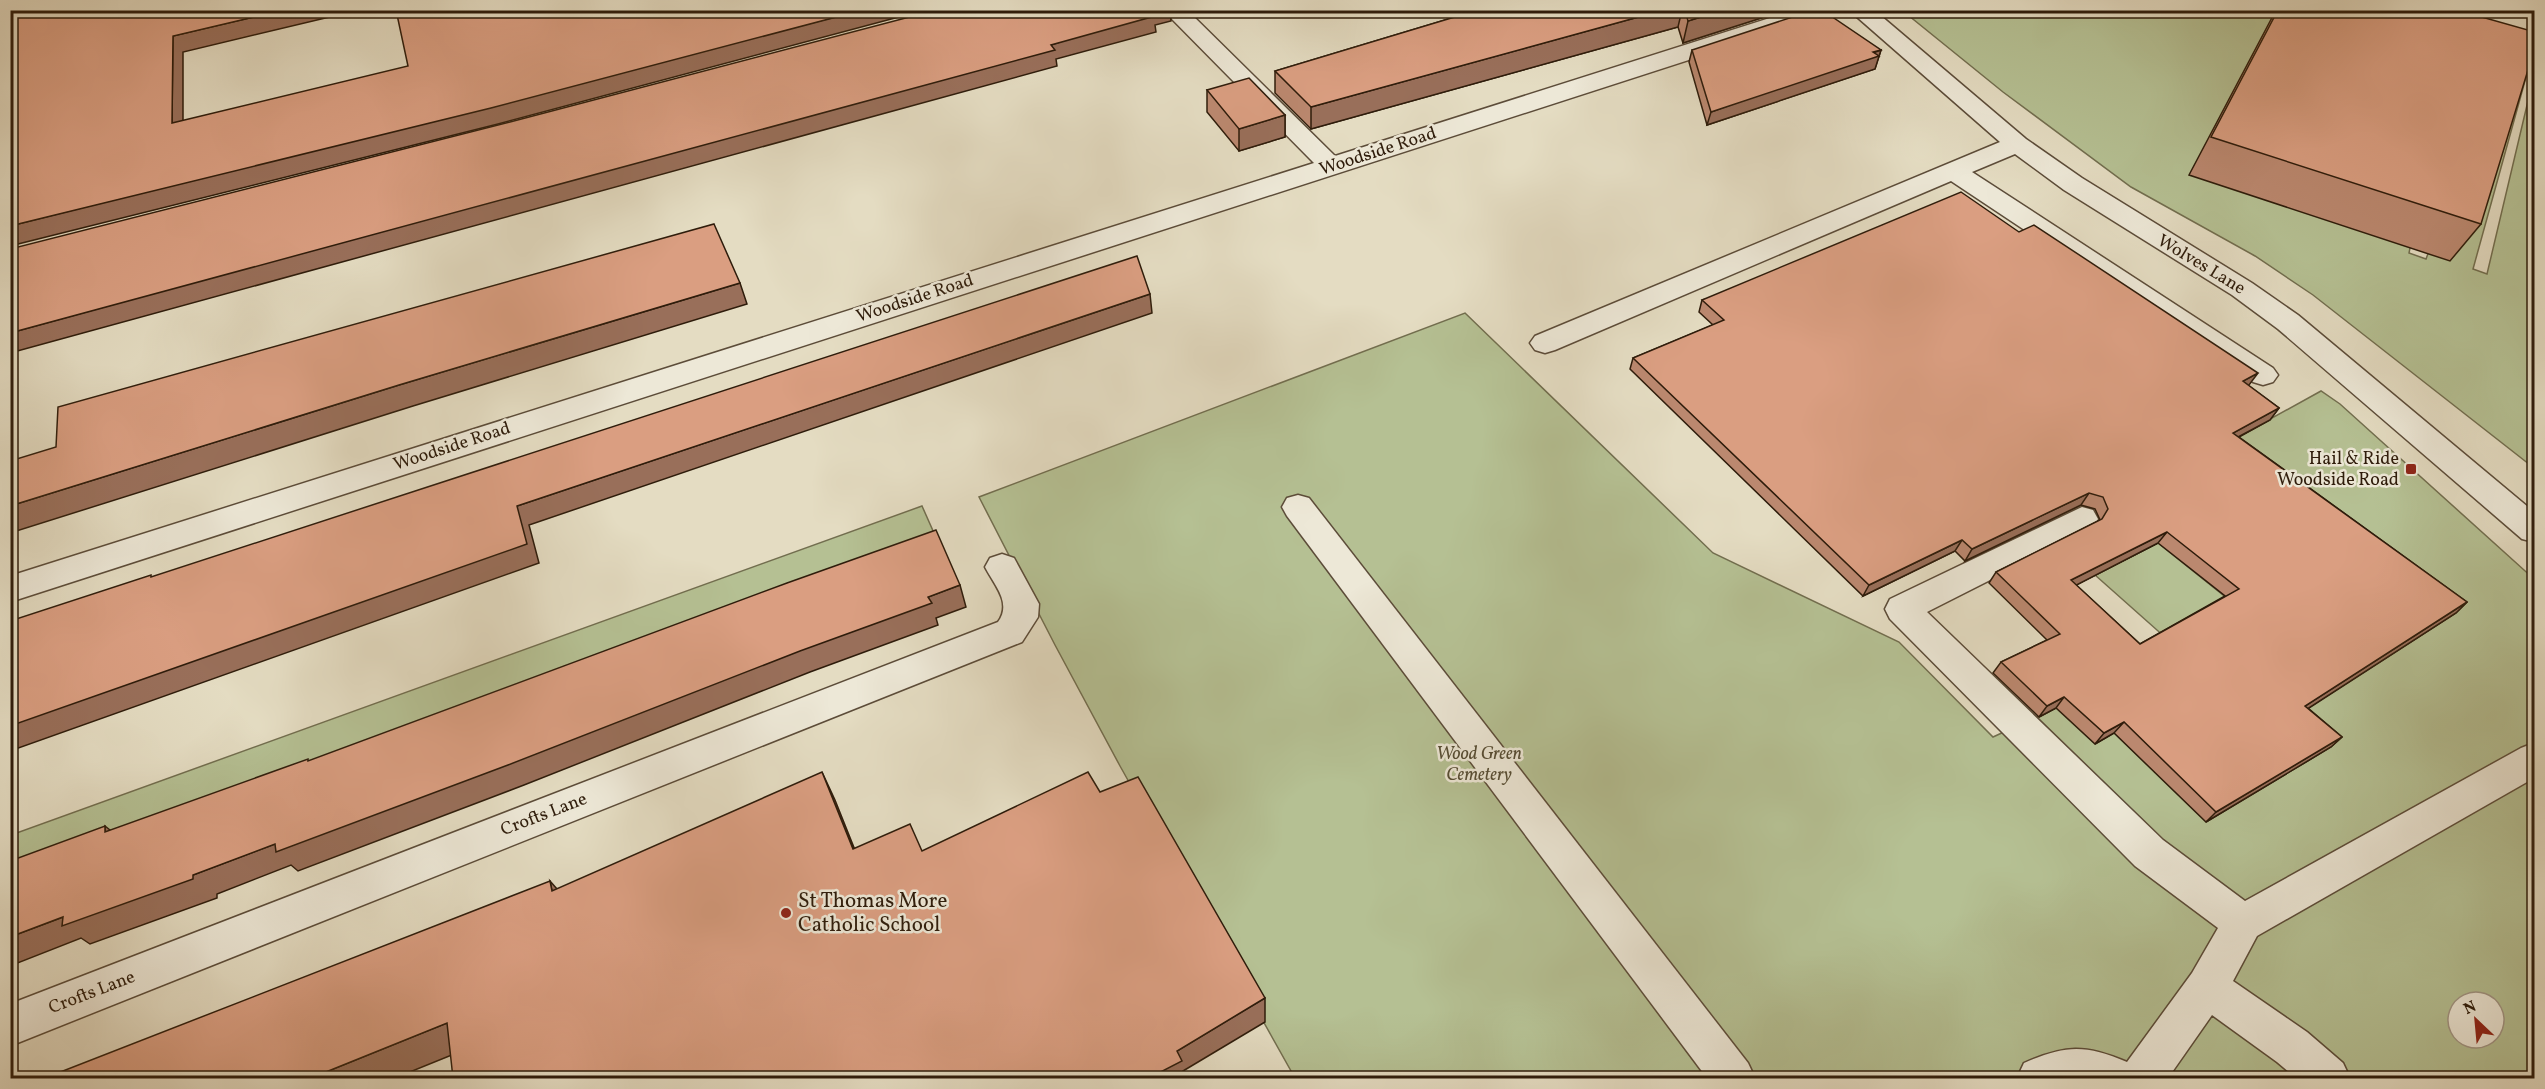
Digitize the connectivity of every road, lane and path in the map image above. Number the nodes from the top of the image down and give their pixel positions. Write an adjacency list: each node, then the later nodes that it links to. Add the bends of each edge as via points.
1 (1174, 10): 5 (street)
2 (1820, 10): 5 (street, Woodside Road)
3 (1860, 10): 4 (street, Wolves Lane)
4 (2017, 144): 6 (street); 11 (street, Wolves Lane, via 2288,322)
5 (1332, 167): 13 (street, Woodside Road)
6 (1953, 171): 7 (street); 8 (street)
7 (1545, 343)
8 (2263, 375)
9 (1298, 507): 18 (street)
10 (2082, 519): 15 (street, via 1902,609 2149,853)
11 (2535, 530)
12 (1002, 567): 17 (street, Crofts Lane, via 1022,604 1021,617 1010,632)
13 (10, 589)
14 (2535, 759): 15 (street)
15 (2243, 923): 16 (street)
16 (2207, 987): 21 (street); 22 (street, via 2292,1047)
17 (10, 1025)
18 (1733, 1078)
19 (2039, 1078): 20 (street, via 2076,1068)
20 (2112, 1078)
21 (2142, 1078)
22 (2328, 1078)

